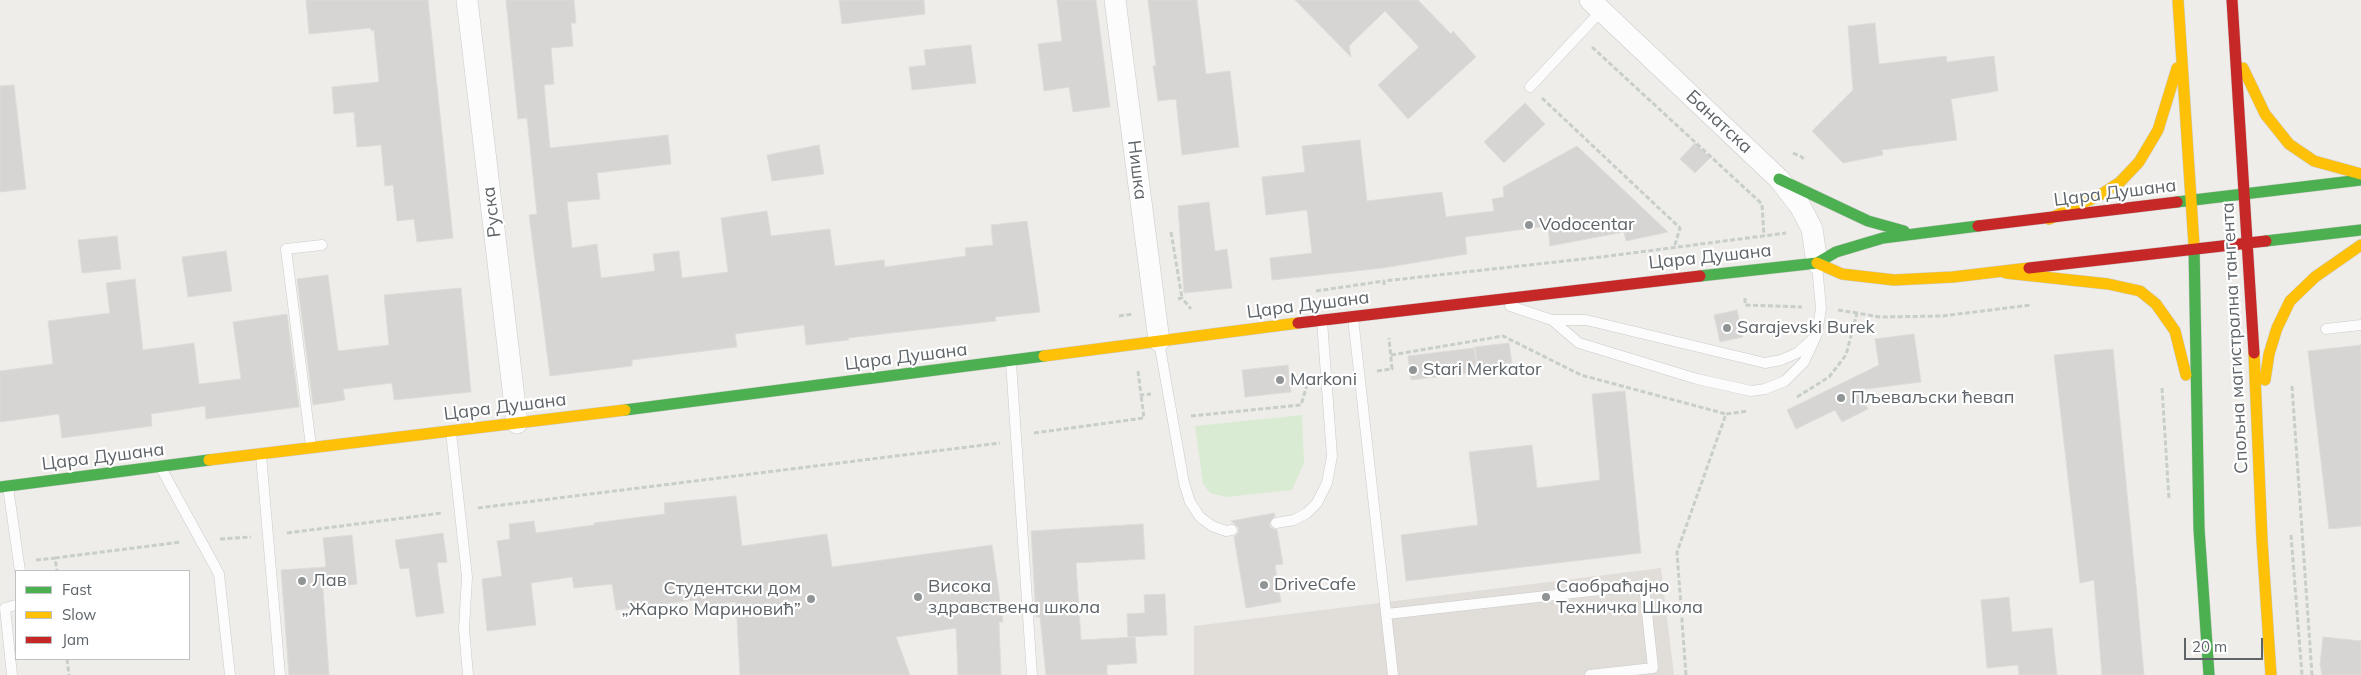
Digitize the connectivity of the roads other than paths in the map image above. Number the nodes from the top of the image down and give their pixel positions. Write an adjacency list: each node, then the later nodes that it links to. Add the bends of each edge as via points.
1 (467, 0): 32 (street, Руска)
2 (1115, 0): 30 (street, Нишка)
3 (2178, 0): 7 (main road, Спољна магистрална тангента)
4 (2232, 0): 6 (main road, Спољна магистрална тангента)
5 (1596, 5): 8 (lane, via 1578,35); 10 (street, Банатска)
6 (2236, 49): 9 (main road, via 2265,114 2290,144 2314,161); 12 (main road, Спољна магистрална тангента)
7 (2182, 50): 13 (main road, Спољна магистрална тангента); 14 (main road, via 2158,130 2140,162 2120,182)
8 (1530, 87)
9 (2361, 174)
10 (1780, 179): 16 (main road, via 1868,222); 21 (street, Банатска, via 1812,229)
11 (2361, 180): 12 (main road, Цара Душана)
12 (2245, 195): 13 (main road, Цара Душана); 17 (main road, Спољна магистрална тангента)
13 (2191, 201): 14 (main road, Цара Душана); 20 (main road, Спољна магистрална тангента)
14 (2049, 219): 16 (main road, Цара Душана)
15 (2361, 230): 17 (main road, Цара Душана)
16 (1921, 234): 21 (main road, Цара Душана, via 1860,244)
17 (2248, 244): 20 (main road, Цара Душана); 33 (main road, Спољна магистрална тангента)
18 (322, 245): 36 (lane, via 286,250)
19 (2361, 245): 33 (main road, via 2315,277 2290,301 2269,354)
20 (2194, 250): 22 (main road, Цара Душана); 35 (main road, Спољна магистрална тангента)
21 (1817, 263): 22 (main road, Цара Душана, via 1849,275 1894,280); 23 (main road, Цара Душана); 29 (lane, via 1821,308)
22 (2006, 273): 35 (main road, via 2124,286 2140,291 2156,304 2175,331)
23 (1490, 299): 24 (main road, Цара Душана); 25 (lane)
24 (1353, 316): 26 (main road, Цара Душана); 44 (lane)
25 (1552, 320): 29 (lane, via 1586,320 1765,363 1797,353); 29 (lane, via 1579,343 1697,379 1751,391 1765,390 1785,381 1804,362)
26 (1322, 321): 30 (main road, Цара Душана); 40 (lane, via 1332,456 1327,483 1307,514)
27 (2361, 325): 28 (lane)
28 (2326, 329)
29 (1818, 334)
30 (1159, 341): 31 (main road, Цара Душана); 41 (lane, via 1168,401 1190,502 1200,517 1212,526)
31 (1011, 362): 32 (main road, Цара Душана); 49 (lane)
32 (517, 423): 34 (main road, Цара Душана)
33 (2258, 426): 53 (main road, Спољна магистрална тангента)
34 (451, 431): 36 (main road, Цара Душана); 48 (lane, via 467,577 464,629)
35 (2197, 433): 52 (main road, Спољна магистрална тангента, via 2199,529)
36 (312, 447): 37 (main road, Цара Душана)
37 (261, 454): 38 (main road, Цара Душана); 47 (lane)
38 (161, 467): 39 (main road, Цара Душана); 46 (lane, via 219,574)
39 (4, 486): 42 (lane)
40 (1276, 523)
41 (1232, 530)
42 (20, 570)
43 (15, 605): 45 (lane, via 5,608)
44 (1387, 614): 50 (lane); 51 (lane, via 1644,585 1653,668)
45 (12, 675)
46 (230, 675)
47 (280, 675)
48 (468, 675)
49 (1032, 675)
50 (1393, 675)
51 (1590, 675)
52 (2209, 675)
53 (2271, 675)

